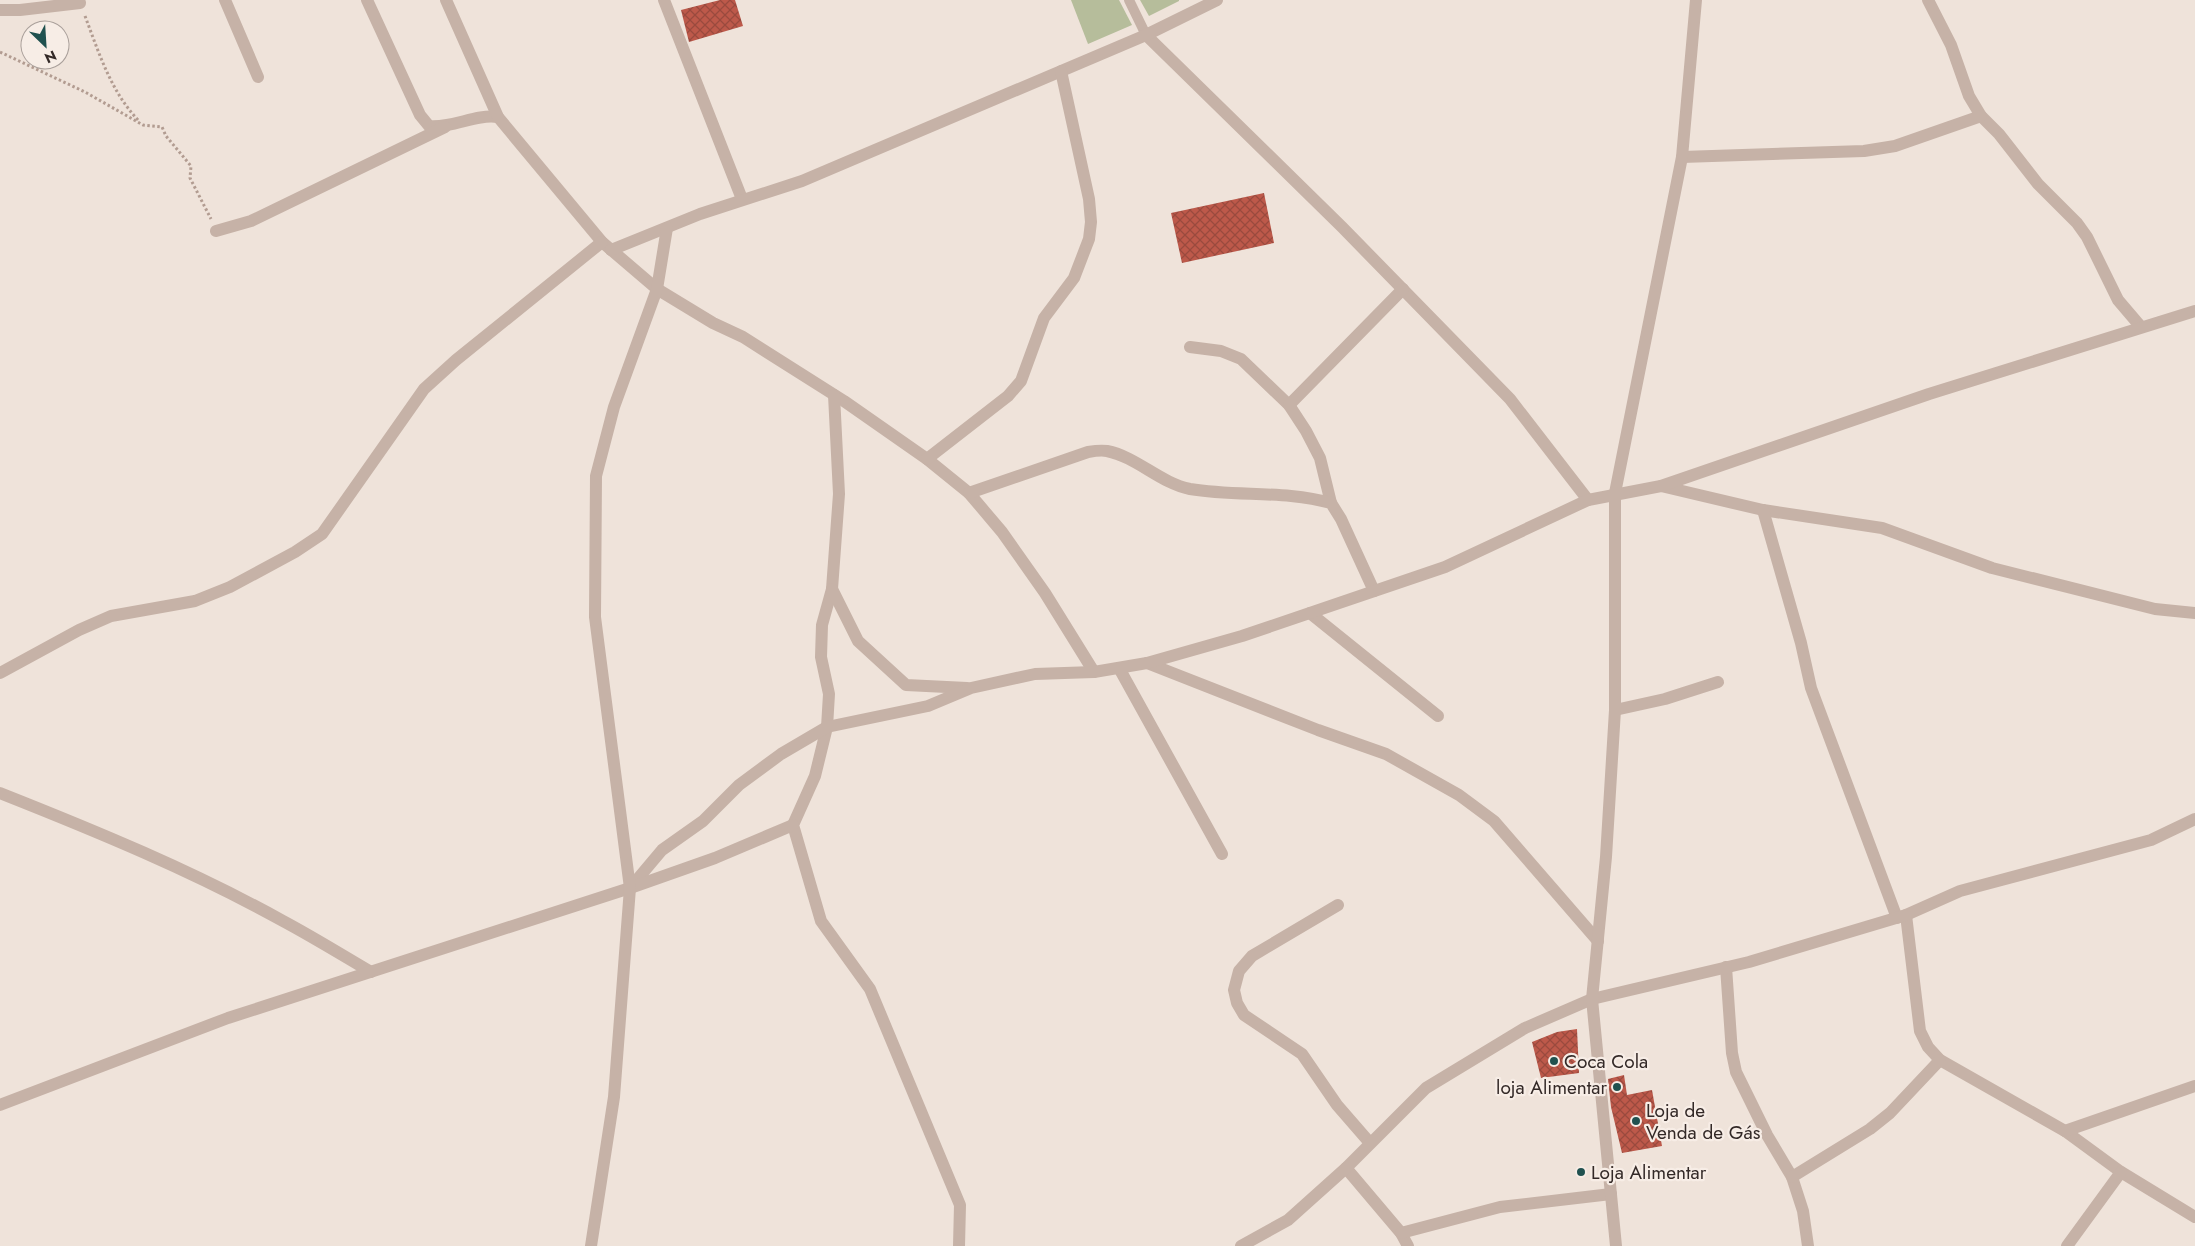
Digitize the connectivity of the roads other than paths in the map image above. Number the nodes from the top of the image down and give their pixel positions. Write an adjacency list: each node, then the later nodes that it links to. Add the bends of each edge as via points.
1 (225, 0): 13 (street)
2 (367, 0): 16 (street, via 420,114 428,126)
3 (446, 0): 15 (street)
4 (664, 0): 18 (street)
5 (1129, 0): 11 (lane)
6 (1217, 0): 11 (street)
7 (1696, 0): 17 (street)
8 (1928, 0): 14 (street, via 1950,45 1969,96)
9 (79, 2): 10 (street)
10 (0, 10)
11 (1146, 35): 12 (street); 23 (street)
12 (1061, 71): 18 (street, via 802,181); 29 (street, via 1089,199 1089,239 1074,278 1044,318 1021,381 1008,396)
13 (258, 77)
14 (1981, 116): 17 (street, via 1895,146 1864,151); 25 (street, via 2000,134 2038,184 2078,222 2118,300)
15 (498, 117): 16 (street, via 487,116); 21 (street)
16 (445, 127): 20 (street, via 251,221)
17 (1682, 157): 32 (street)
18 (742, 199): 19 (street)
19 (667, 228): 21 (street); 22 (street)
20 (216, 231)
21 (606, 246): 22 (street); 43 (street, via 456,360 424,389 322,534 230,587 195,602 111,616)
22 (656, 288): 27 (street, via 713,323 743,337); 53 (street, via 614,407 596,476 594,617)
23 (1403, 289): 28 (street); 33 (street, via 1510,399)
24 (2195, 311): 25 (street)
25 (2141, 327): 30 (street, via 1929,394)
26 (1190, 347): 28 (street, via 1221,351 1241,359)
27 (834, 395): 29 (street); 36 (street, via 839,494)
28 (1288, 405): 34 (street, via 1320,458)
29 (927, 459): 31 (street)
30 (1661, 486): 32 (street); 35 (street)
31 (969, 492): 34 (street, via 1088,452 1106,451 1189,489 1307,496); 42 (street, via 1045,593)
32 (1615, 493): 33 (street); 46 (street)
33 (1588, 500): 37 (street, via 1445,567)
34 (1331, 503): 37 (street)
35 (1764, 510): 39 (street, via 1882,528 1992,568 2155,609); 55 (street, via 1801,643 1810,688)
36 (832, 588): 45 (street, via 858,641 906,685); 48 (street, via 822,625 821,657 829,694)
37 (1374, 591): 38 (street)
38 (1310, 613): 40 (street); 47 (street)
39 (2195, 613)
40 (1147, 663): 41 (street); 56 (street, via 1386,754 1459,795 1494,821)
41 (1118, 668): 42 (street); 52 (street)
42 (1094, 672): 45 (street, via 1035,674)
43 (0, 673)
44 (1718, 682): 46 (street, via 1665,699)
45 (971, 688): 48 (street, via 928,706)
46 (1615, 710): 56 (street)
47 (1438, 716)
48 (827, 727): 51 (street, via 815,776); 53 (street, via 739,784 703,821 662,850)
49 (0, 793): 58 (street, via 82,825 184,872 282,920)
50 (2195, 819): 55 (street, via 2151,840 1960,891)
51 (793, 825): 53 (street, via 715,858); 72 (street, via 821,921 870,989 960,1206)
52 (1222, 854)
53 (630, 888): 58 (street); 71 (street, via 614,1097)
54 (1338, 905): 64 (street, via 1252,956 1239,971 1234,990 1244,1015 1302,1054 1337,1106)
55 (1901, 917): 57 (street); 60 (street, via 1920,1031)
56 (1598, 941): 59 (street)
57 (1726, 967): 59 (street); 67 (street, via 1736,1072)
58 (372, 972): 62 (street, via 228,1018)
59 (1592, 999): 64 (street, via 1525,1028 1426,1088); 68 (street)
60 (1940, 1060): 63 (street); 67 (street, via 1883,1118)
61 (2195, 1086): 63 (street)
62 (0, 1105)
63 (2065, 1131): 66 (street)
64 (1370, 1143): 65 (street)
65 (1346, 1168): 70 (street); 73 (street, via 1288,1220)
66 (2121, 1172): 69 (street); 77 (street)
67 (1792, 1177): 76 (street, via 1803,1211)
68 (1610, 1194): 70 (street, via 1500,1207); 75 (street)
69 (2195, 1216)
70 (1401, 1233): 74 (street)
71 (590, 1246)
72 (959, 1246)
73 (1241, 1246)
74 (1408, 1246)
75 (1616, 1246)
76 (1808, 1246)
77 (2067, 1246)

